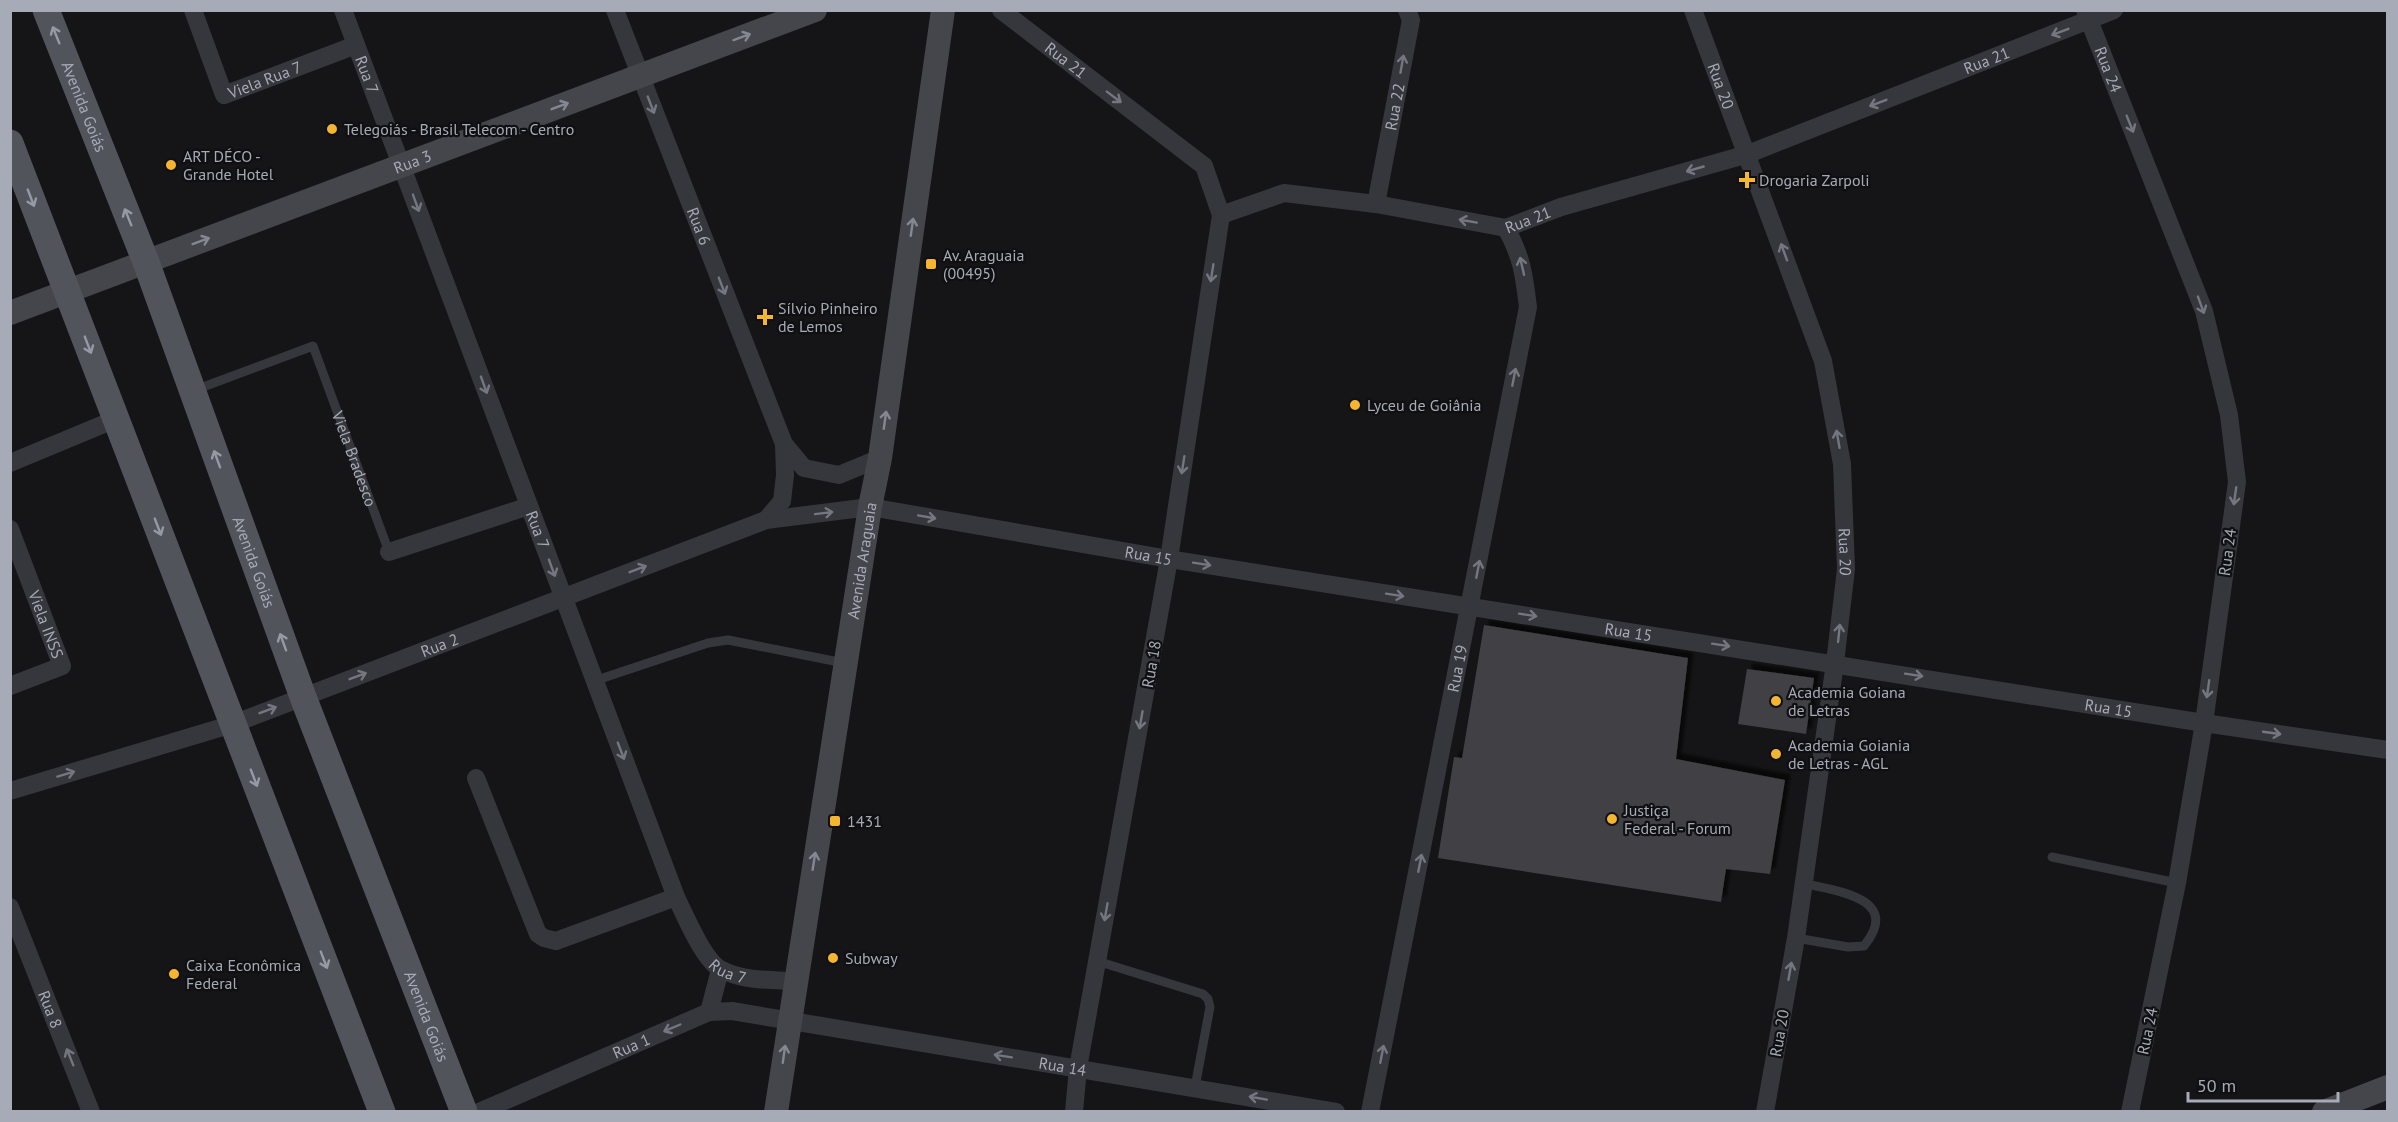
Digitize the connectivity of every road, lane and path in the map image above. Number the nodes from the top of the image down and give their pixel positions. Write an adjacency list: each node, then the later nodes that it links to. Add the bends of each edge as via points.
1 (46, 10): 20 (main road, Avenida Goiás, one-way to 1)
2 (193, 10): 12 (street, Viela Rua 7, via 224,95)
3 (343, 10): 12 (street, Rua 7)
4 (615, 10): 13 (street, Rua 6)
5 (815, 10): 13 (main road, Rua 3, one-way to 5)
6 (942, 10): 26 (main road, Avenida Araguaia, one-way to 6)
7 (1001, 10): 18 (street, Rua 21, one-way to 18, via 1204,166)
8 (1407, 10): 17 (street, Rua 22, one-way to 8, via 1410,20)
9 (1693, 10): 15 (street, Rua 20)
10 (2114, 10): 11 (street, Rua 21)
11 (2087, 16): 15 (street, Rua 21, one-way to 15); 41 (street, Rua 24, one-way to 41, via 2204,311 2229,415 2237,482)
12 (356, 45): 16 (street, Rua 7)
13 (639, 75): 16 (main road, Rua 3, one-way to 13); 25 (street, Rua 6, one-way to 25)
14 (10, 143): 21 (main road, one-way to 21)
15 (1748, 154): 19 (street, Rua 21, one-way to 19, via 1561,207); 37 (street, Rua 20, one-way to 15, via 1846,569 1842,464 1823,361)
16 (403, 166): 20 (main road, Rua 3, one-way to 16); 28 (street, Rua 7, one-way to 28)
17 (1376, 204): 18 (street, Rua 21, via 1284,193); 19 (street, Rua 21, one-way to 17)
18 (1221, 215): 33 (street, Rua 18, one-way to 33)
19 (1506, 228): 35 (street, Rua 19, one-way to 19, via 1528,307 1518,249)
20 (146, 262): 21 (main road, Rua 3); 23 (main road, Avenida Goiás)
21 (67, 291): 22 (main road, Rua 3); 24 (main road, one-way to 24)
22 (10, 313)
23 (192, 391): 32 (lane, Viela Bradesco, via 313,346); 40 (main road, Avenida Goiás, one-way to 23)
24 (116, 419): 27 (street); 42 (main road, one-way to 42)
25 (784, 444): 26 (street, Rua 6, via 804,468 839,475); 30 (street, Rua 6, via 782,501)
26 (880, 458): 29 (main road, Avenida Araguaia)
27 (10, 463)
28 (529, 506): 32 (street, Viela Bradesco); 34 (street, Rua 7, one-way to 34)
29 (870, 507): 30 (street, Rua 2, one-way to 29); 33 (street, Rua 15, one-way to 33); 36 (main road, Avenida Araguaia)
30 (766, 520): 34 (street, Rua 2, one-way to 30)
31 (10, 529): 39 (street, Viela INSS, via 62,666)
32 (389, 552)
33 (1169, 559): 35 (street, Rua 15, one-way to 35); 52 (street, Rua 18, one-way to 52)
34 (563, 598): 38 (street, Rua 7); 40 (street, Rua 2, one-way to 34)
35 (1471, 607): 37 (street, Rua 15, one-way to 37); 68 (street, Rua 19, one-way to 35)
36 (845, 663): 38 (lane, via 728,640); 54 (main road, Avenida Araguaia, one-way to 36)
37 (1835, 663): 41 (street, Rua 15, one-way to 41); 47 (street, Rua 20)
38 (594, 681): 49 (street, Rua 7, one-way to 49)
39 (10, 686)
40 (303, 697): 42 (street, Rua 2, one-way to 40); 63 (main road, Avenida Goiás, via 302,730 357,874 366,896 389,918)
41 (2204, 723): 43 (street, Rua 15, one-way to 43); 48 (street, Rua 24)
42 (233, 724): 45 (street, Rua 2, one-way to 42); 62 (main road, one-way to 62)
43 (2388, 750)
44 (476, 778): 49 (street, via 538,934 544,938 556,941)
45 (10, 791)
46 (2052, 857): 48 (lane)
47 (1803, 883): 51 (street, Rua 20); 51 (lane, via 1857,896 1870,904 1875,933 1864,946)
48 (2177, 883): 70 (street, Rua 24)
49 (676, 897): 53 (street, Rua 7, via 702,949)
50 (10, 907): 61 (street, Rua 8, one-way to 50)
51 (1796, 938): 69 (street, Rua 20, one-way to 51)
52 (1097, 961): 57 (street, Rua 18); 58 (lane, via 1203,994 1208,999 1210,1007)
53 (720, 970): 54 (street, Rua 7, via 752,979); 55 (street)
54 (795, 981): 56 (main road, Avenida Araguaia)
55 (709, 1012): 56 (street, Rua 1, via 732,1011); 64 (street, Rua 1, one-way to 64)
56 (789, 1022): 57 (street, Rua 14, one-way to 56); 65 (main road, Avenida Araguaia, one-way to 56)
57 (1078, 1068): 58 (street, Rua 14); 66 (street, Rua 18)
58 (1195, 1087): 67 (street, Rua 14, one-way to 58)
59 (2388, 1087): 60 (main road)
60 (2352, 1107): 71 (main road)
61 (91, 1112)
62 (382, 1112)
63 (464, 1112)
64 (479, 1112)
65 (776, 1112)
66 (1074, 1112)
67 (1336, 1112)
68 (1370, 1112)
69 (1765, 1112)
70 (2130, 1112)
71 (2324, 1112)

